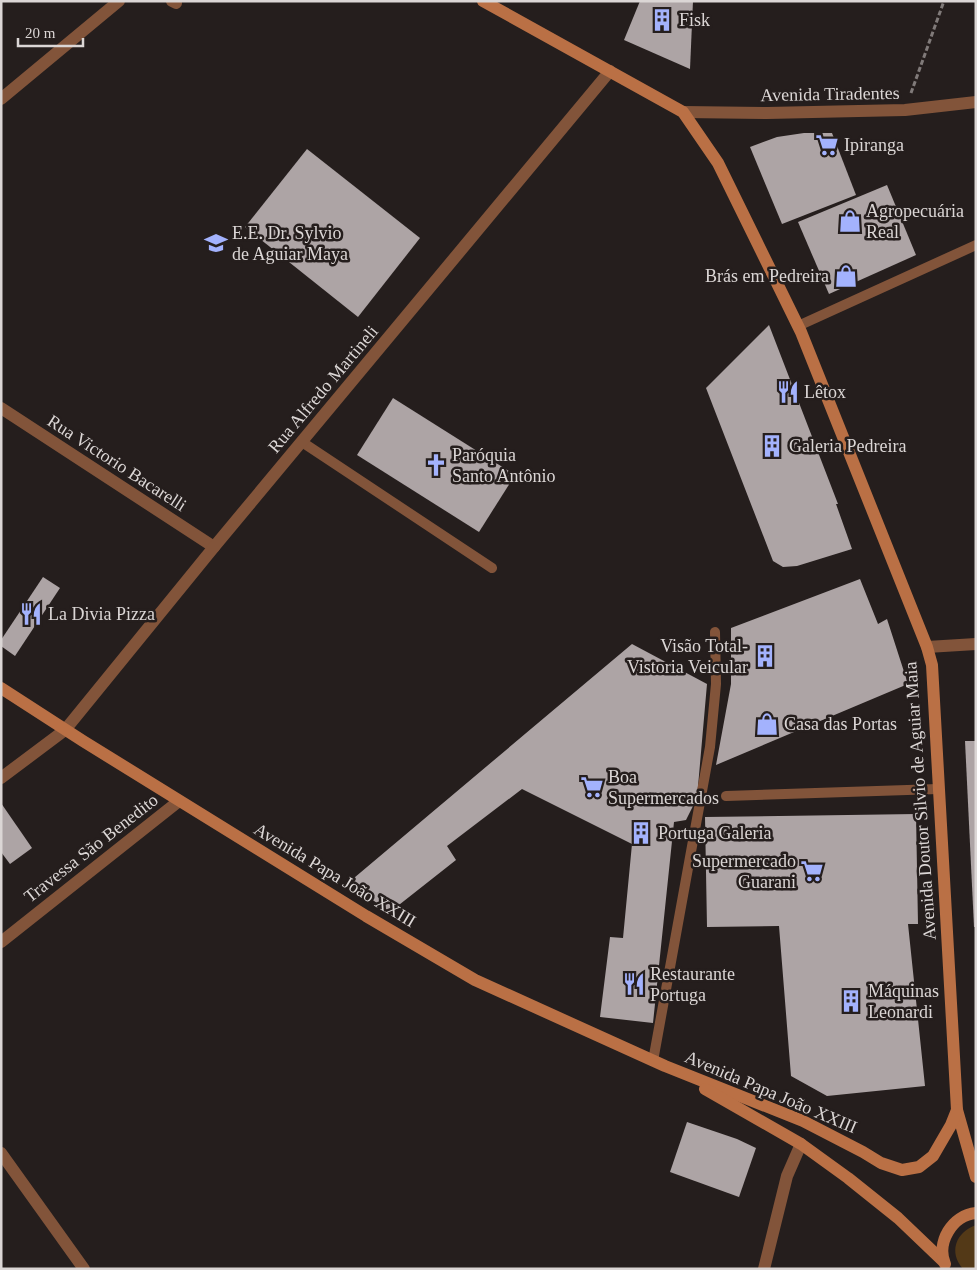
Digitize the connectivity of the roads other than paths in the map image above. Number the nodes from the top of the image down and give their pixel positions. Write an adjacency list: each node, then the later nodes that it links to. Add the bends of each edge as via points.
1 (119, 1): 4 (street)
2 (484, 1): 3 (main road, Avenida Doutor Silvio de Aguiar Maia)
3 (610, 71): 6 (main road, Avenida Doutor Silvio de Aguiar Maia); 10 (street, Rua Alfredo Martineli)
4 (1, 99)
5 (976, 102): 6 (street, Avenida Tiradentes, via 905,110)
6 (683, 112): 8 (main road, Avenida Doutor Silvio de Aguiar Maia, via 718,163)
7 (976, 246): 8 (lane)
8 (798, 326): 15 (main road, Avenida Doutor Silvio de Aguiar Maia)
9 (1, 408): 11 (street, Rua Victorio Bacarelli)
10 (302, 442): 11 (street, Rua Alfredo Martineli); 12 (lane)
11 (214, 547): 17 (street, Rua Alfredo Martineli)
12 (492, 568)
13 (715, 632): 23 (lane, via 716,684 710,747)
14 (976, 644): 15 (street)
15 (927, 647): 19 (main road, Avenida Doutor Silvio de Aguiar Maia, via 932,665)
16 (1, 688): 17 (main road, Avenida Papa João XXIII)
17 (65, 730): 18 (street, Rua Alfredo Martineli); 21 (main road, Avenida Papa João XXIII)
18 (1, 778)
19 (938, 789): 20 (lane); 24 (main road, Avenida Doutor Silvio de Aguiar Maia)
20 (726, 796)
21 (179, 800): 22 (street, Travessa São Benedito); 23 (main road, Avenida Papa João XXIII, via 475,980)
22 (1, 942)
23 (659, 1063): 24 (main road, Avenida Papa João XXIII, via 803,1121 881,1163 902,1170 918,1167 933,1156); 25 (main road, Avenida Papa João XXIII)
24 (958, 1110): 27 (main road, Avenida Doutor Silvio de Aguiar Maia)
25 (801, 1144): 29 (main road, Avenida Papa João XXIII, via 898,1218); 31 (street, via 788,1176)
26 (1, 1153): 30 (street)
27 (976, 1177)
28 (976, 1213): 29 (main road, Avenida Papa João XXIII, via 960,1218 951,1226 942,1249)
29 (945, 1265)
30 (84, 1269)
31 (764, 1269)

